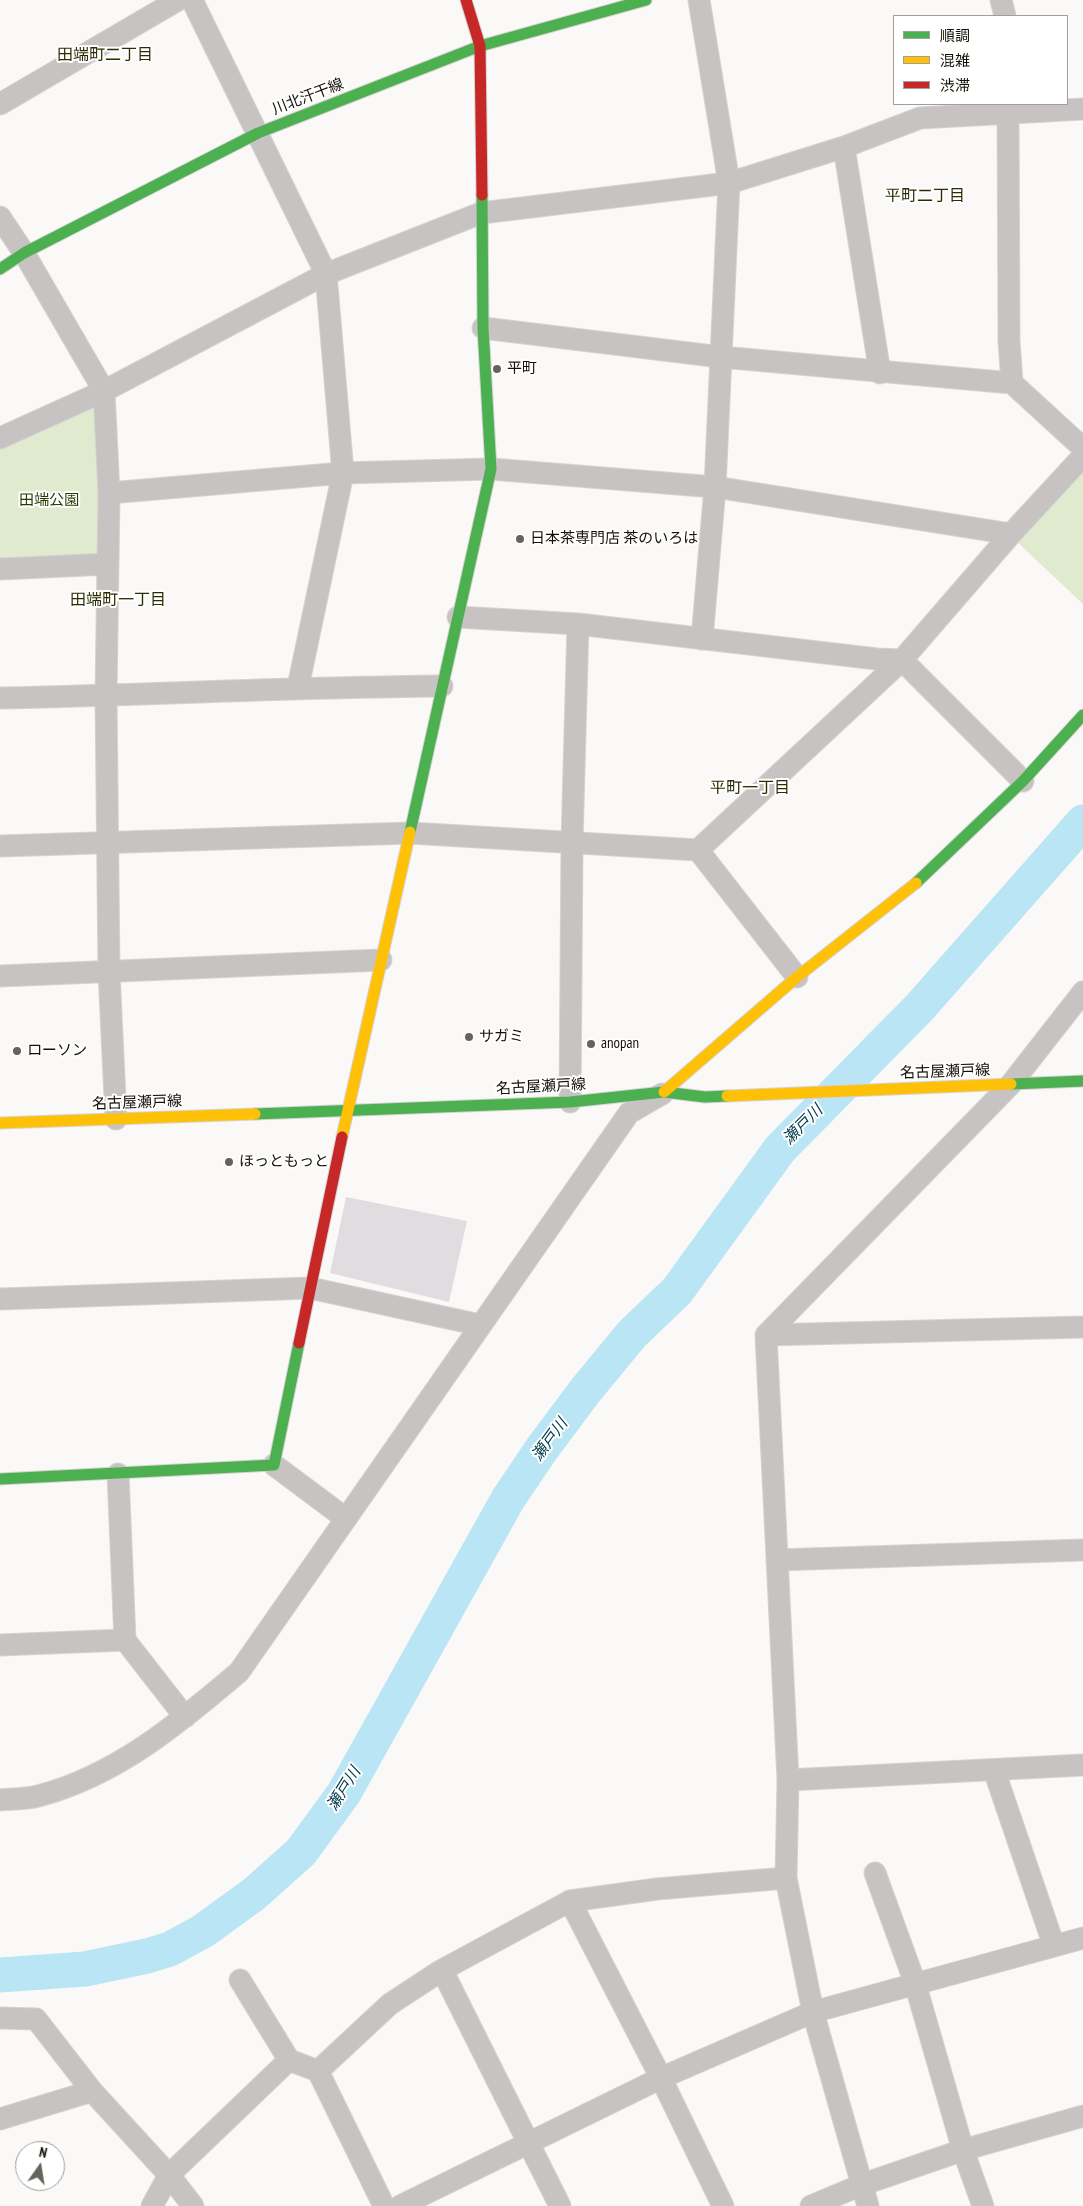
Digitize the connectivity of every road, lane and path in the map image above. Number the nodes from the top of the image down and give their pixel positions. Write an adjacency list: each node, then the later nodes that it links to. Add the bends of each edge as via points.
1 (178, 0): 9 (street)
2 (192, 0): 12 (street)
3 (466, 0): 8 (street)
4 (646, 0): 8 (street, 川北汗干線)
5 (699, 0): 14 (street)
6 (1001, 0): 7 (street)
7 (1006, 15)
8 (480, 46): 12 (street, 川北汗干線); 15 (street)
9 (0, 104)
10 (1008, 108): 11 (street); 13 (street, via 920,118); 23 (street)
11 (1083, 109)
12 (258, 133): 17 (street, 川北汗干線); 19 (street)
13 (844, 146): 14 (street); 22 (street)
14 (729, 183): 15 (street); 21 (street)
15 (481, 213): 19 (street); 20 (street)
16 (0, 217): 17 (street)
17 (24, 253): 18 (street, 川北汗干線); 24 (street)
18 (0, 269)
19 (326, 274): 24 (street); 29 (street)
20 (483, 328): 21 (street); 28 (street)
21 (721, 357): 22 (street); 30 (street)
22 (880, 373): 23 (street)
23 (1012, 383): 26 (street)
24 (104, 391): 25 (street); 31 (street)
25 (0, 438)
26 (1083, 448)
27 (1083, 456): 32 (street)
28 (491, 469): 29 (street); 30 (street); 35 (street)
29 (343, 473): 31 (street); 40 (street)
30 (716, 487): 32 (street); 37 (street)
31 (109, 492): 33 (street)
32 (1011, 534): 38 (street)
33 (108, 564): 34 (street); 41 (street)
34 (0, 569)
35 (458, 617): 36 (street); 39 (street)
36 (578, 624): 37 (street); 47 (street)
37 (702, 638): 38 (street)
38 (902, 660): 44 (street); 49 (street)
39 (442, 686): 40 (street); 45 (street)
40 (298, 687): 41 (street)
41 (106, 696): 42 (street); 46 (street)
42 (0, 698)
43 (1083, 714): 44 (street)
44 (1023, 781): 53 (street, via 926,875)
45 (410, 833): 46 (street); 47 (street); 50 (street)
46 (108, 843): 48 (street); 51 (street)
47 (572, 843): 49 (street); 58 (street)
48 (0, 846)
49 (698, 850): 53 (street)
50 (381, 960): 51 (street); 59 (street)
51 (109, 972): 52 (street); 60 (street)
52 (0, 976)
53 (797, 977): 57 (street)
54 (1083, 992): 56 (street)
55 (1083, 1081): 56 (street, 名古屋瀬戸線)
56 (1011, 1084): 57 (street, 名古屋瀬戸線, via 705,1097); 66 (street)
57 (664, 1092): 58 (street, 名古屋瀬戸線); 64 (street, via 628,1113)
58 (570, 1102): 59 (street, 名古屋瀬戸線)
59 (348, 1109): 60 (street, 名古屋瀬戸線); 62 (street)
60 (116, 1119): 61 (street, 名古屋瀬戸線)
61 (0, 1123)
62 (310, 1288): 63 (street); 64 (street); 67 (street)
63 (0, 1299)
64 (480, 1325): 70 (street)
65 (1083, 1327): 66 (street)
66 (766, 1335): 72 (street)
67 (274, 1465): 68 (street); 70 (street)
68 (118, 1474): 69 (street); 73 (street)
69 (0, 1479)
70 (345, 1518): 75 (street, via 239,1672)
71 (1083, 1550): 72 (street)
72 (777, 1560): 78 (street)
73 (125, 1640): 74 (street); 75 (street)
74 (0, 1644)
75 (185, 1717): 79 (street, via 139,1750 96,1775 37,1796)
76 (1083, 1766): 77 (street)
77 (994, 1770): 78 (street); 84 (street)
78 (788, 1780): 81 (street)
79 (0, 1800)
80 (875, 1873): 87 (street)
81 (786, 1878): 82 (street); 88 (street)
82 (570, 1900): 85 (street); 92 (street)
83 (1083, 1938): 84 (street)
84 (1054, 1946): 87 (street)
85 (442, 1970): 91 (street, via 390,2004); 96 (street)
86 (240, 1980): 90 (street)
87 (915, 1983): 88 (street); 97 (street)
88 (813, 2012): 92 (street); 99 (street)
89 (0, 2018): 93 (street, via 36,2019)
90 (289, 2060): 91 (street); 98 (street)
91 (318, 2071): 102 (street)
92 (661, 2078): 96 (street); 105 (street)
93 (92, 2091): 95 (street); 98 (street)
94 (1083, 2116): 97 (street)
95 (0, 2119)
96 (529, 2143): 103 (street); 104 (street)
97 (963, 2150): 99 (street); 108 (street)
98 (169, 2175): 100 (street); 101 (street)
99 (861, 2185): 106 (street); 107 (street)
100 (152, 2206)
101 (193, 2206)
102 (384, 2206)
103 (400, 2206)
104 (560, 2206)
105 (723, 2206)
106 (810, 2206)
107 (868, 2206)
108 (983, 2206)

